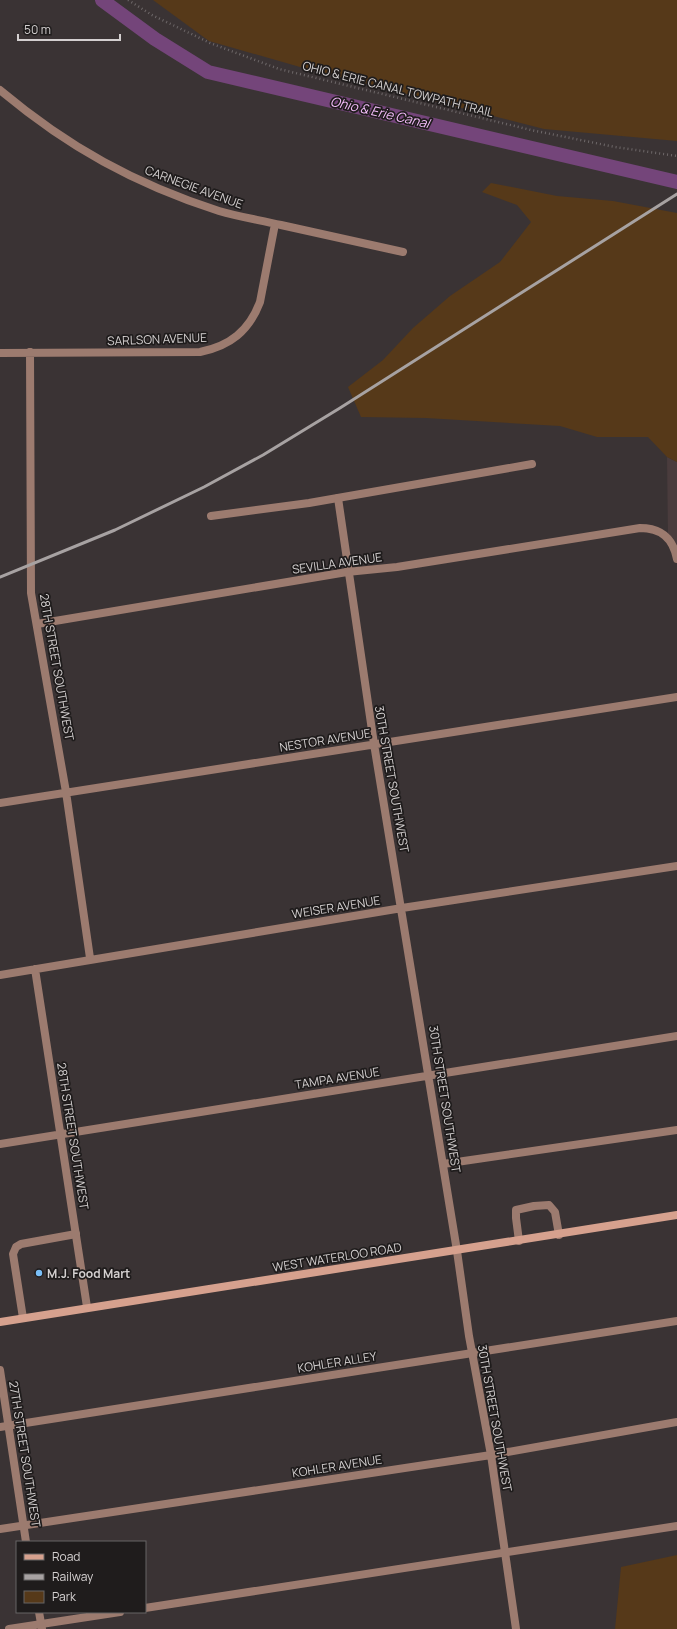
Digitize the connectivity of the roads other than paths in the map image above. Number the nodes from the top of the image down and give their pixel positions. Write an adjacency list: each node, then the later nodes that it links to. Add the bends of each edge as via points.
1 (0, 90): 2 (street, CARNEGIE AVENUE, via 53,132 114,168 165,191 220,211)
2 (275, 224): 3 (street, CARNEGIE AVENUE); 4 (street, SARLSON AVENUE, via 256,313 243,332 224,345 200,352)
3 (403, 252)
4 (30, 352): 5 (street, SARLSON AVENUE); 11 (street, 28TH STREET SOUTHWEST, via 31,586)
5 (0, 353)
6 (532, 464): 7 (street)
7 (338, 498): 8 (street); 10 (street, 30TH STREET SOUTHWEST)
8 (211, 516)
9 (677, 558): 10 (street, SEVILLA AVENUE, via 671,540 666,535 650,528 640,528 397,567)
10 (347, 572): 11 (street, SEVILLA AVENUE); 13 (street, 30TH STREET SOUTHWEST)
11 (37, 624): 14 (street, 28TH STREET SOUTHWEST)
12 (677, 697): 13 (street, NESTOR AVENUE)
13 (374, 744): 14 (street, NESTOR AVENUE); 17 (street, 30TH STREET SOUTHWEST)
14 (66, 792): 15 (street, NESTOR AVENUE); 18 (street, 28TH STREET SOUTHWEST)
15 (0, 803)
16 (677, 866): 17 (street, WEISER AVENUE)
17 (402, 908): 18 (street, WEISER AVENUE); 22 (street, 30TH STREET SOUTHWEST)
18 (90, 958): 19 (street, WEISER AVENUE)
19 (35, 969): 20 (street, WEISER AVENUE); 24 (street, 28TH STREET SOUTHWEST)
20 (0, 975)
21 (677, 1036): 22 (street, TAMPA AVENUE)
22 (429, 1075): 24 (street, TAMPA AVENUE); 26 (street, 30TH STREET SOUTHWEST)
23 (677, 1130): 26 (street)
24 (60, 1134): 25 (street, TAMPA AVENUE); 28 (street, 28TH STREET SOUTHWEST)
25 (0, 1144)
26 (443, 1164): 31 (street, 30TH STREET SOUTHWEST)
27 (677, 1215): 29 (main road, WEST WATERLOO ROAD)
28 (76, 1234): 32 (street, 28TH STREET SOUTHWEST); 33 (street, via 16,1247 13,1254)
29 (559, 1235): 30 (main road, WEST WATERLOO ROAD); 30 (street, via 555,1212 548,1205 534,1206 516,1210)
30 (519, 1241): 31 (main road, WEST WATERLOO ROAD)
31 (457, 1251): 32 (main road, WEST WATERLOO ROAD); 36 (street, 30TH STREET SOUTHWEST)
32 (87, 1307): 33 (main road, WEST WATERLOO ROAD)
33 (23, 1318): 35 (main road, WEST WATERLOO ROAD)
34 (677, 1321): 36 (street, KOHLER ALLEY)
35 (0, 1322)
36 (472, 1353): 39 (street, KOHLER ALLEY); 41 (street, 30TH STREET SOUTHWEST)
37 (0, 1370): 39 (street, 27TH STREET SOUTHWEST)
38 (677, 1422): 41 (street, KOHLER AVENUE)
39 (9, 1426): 40 (street, KOHLER ALLEY); 42 (street, 27TH STREET SOUTHWEST)
40 (0, 1427)
41 (491, 1455): 42 (street, KOHLER AVENUE); 46 (street, 30TH STREET SOUTHWEST)
42 (24, 1526): 44 (street, KOHLER AVENUE); 45 (street, 27TH STREET SOUTHWEST)
43 (677, 1526): 46 (street)
44 (0, 1529)
45 (26, 1541)
46 (505, 1553): 47 (street); 52 (street, 30TH STREET SOUTHWEST)
47 (146, 1608)
48 (38, 1613): 50 (street)
49 (115, 1613): 50 (street)
50 (41, 1627): 51 (street)
51 (9, 1629)
52 (516, 1629)

